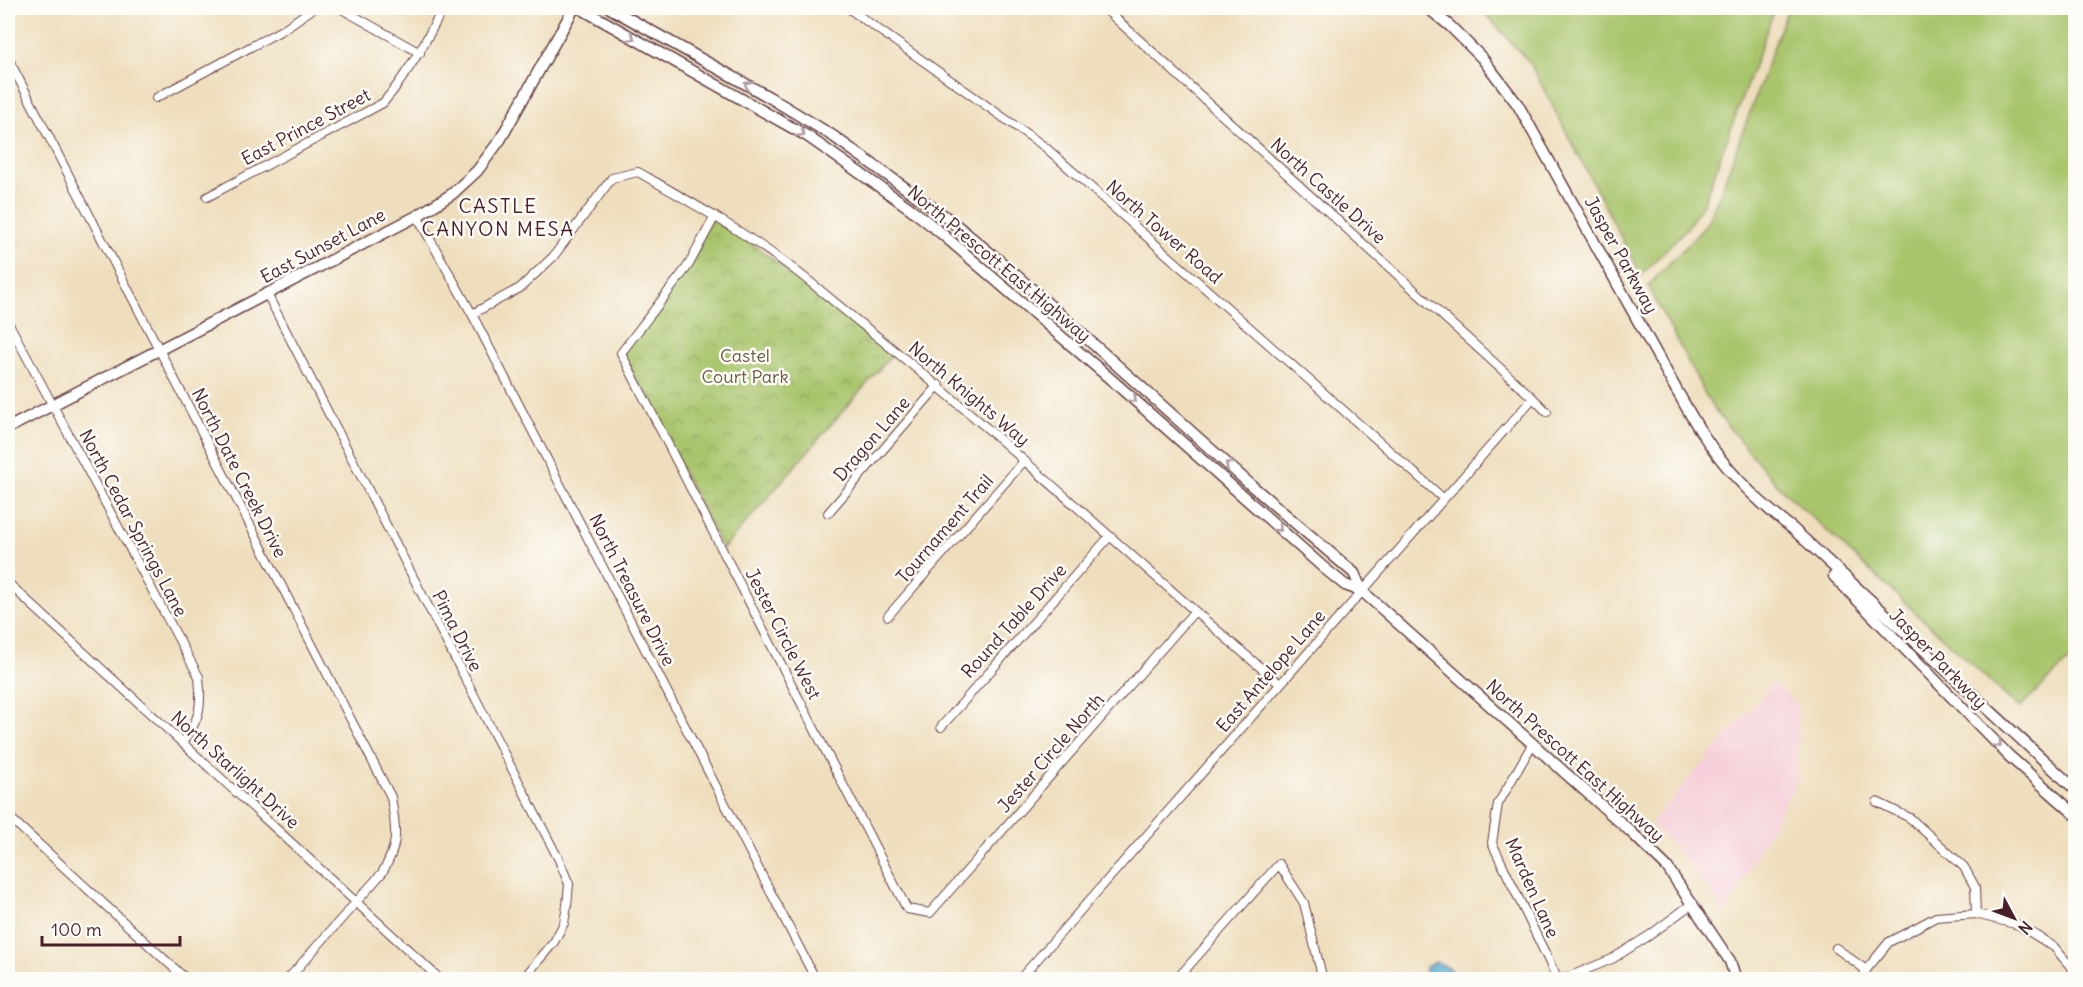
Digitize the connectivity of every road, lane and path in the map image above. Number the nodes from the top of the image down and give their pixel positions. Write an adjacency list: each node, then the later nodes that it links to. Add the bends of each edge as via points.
1 (314, 8): 12 (street, via 282,30)
2 (340, 8): 10 (street)
3 (443, 8): 10 (street, East Prince Street)
4 (574, 8): 16 (street, East Sunset Lane, via 500,140 477,171 452,194)
5 (580, 8): 14 (street, North Prescott East Highway, one-way to 14, via 807,136)
6 (610, 8): 13 (street, North Prescott East Highway, one-way to 6, via 769,97)
7 (848, 8): 30 (street, North Tower Road, via 1046,147)
8 (1104, 8): 25 (street, North Castle Drive)
9 (1428, 8): 32 (street, Jasper Parkway, via 1482,58 1518,105 1704,436 1730,470)
10 (420, 53): 15 (street, East Prince Street, via 383,103)
11 (8, 58): 21 (street, North Date Creek Drive)
12 (156, 98)
13 (888, 174): 14 (street); 22 (street, North Prescott East Highway, via 951,220)
14 (879, 186): 23 (street, North Prescott East Highway, via 941,233)
15 (207, 197)
16 (417, 216): 18 (street, East Sunset Lane); 19 (street, North Treasure Drive)
17 (715, 216): 19 (street, North Knights Way, via 638,172 612,178 553,257 520,288); 24 (street, North Knights Way, via 778,258); 48 (street, Jester Circle West, via 688,266 621,353 907,909)
18 (267, 294): 21 (street, East Sunset Lane); 56 (street, Pima Drive, via 569,884 564,923 548,951)
19 (472, 314): 57 (street, North Treasure Drive)
20 (8, 321): 26 (street, North Cedar Springs Lane)
21 (159, 350): 26 (street, East Sunset Lane); 46 (street, North Date Creek Drive, via 391,797 396,828 393,854)
22 (1114, 362): 23 (street); 35 (street, North Prescott East Highway, one-way to 22, via 1354,573)
23 (1104, 373): 35 (street, North Prescott East Highway, one-way to 35, via 1324,568 1345,585)
24 (939, 385): 29 (street, North Knights Way); 31 (street, Dragon Lane)
25 (1533, 398): 27 (street); 30 (street, East Antelope Lane)
26 (52, 405): 28 (street, East Sunset Lane); 40 (street, North Cedar Springs Lane, via 199,677 201,702 195,726)
27 (1547, 412)
28 (8, 428)
29 (1024, 461): 33 (street, North Knights Way); 37 (street, Tournament Trail)
30 (1444, 499): 35 (street, East Antelope Lane)
31 (828, 513)
32 (1782, 521): 42 (street, Jasper Parkway); 44 (street, Jasper Parkway, one-way to 44, via 2009,756)
33 (1110, 536): 36 (street, North Knights Way); 39 (street, Round Table Drive)
34 (8, 583): 40 (street, North Starlight Drive)
35 (1362, 591): 38 (street, East Antelope Lane); 41 (street, North Prescott East Highway)
36 (1194, 612): 38 (street, North Knights Way); 48 (street, Jester Circle North)
37 (888, 616)
38 (1280, 684): 58 (street, East Antelope Lane)
39 (941, 727)
40 (183, 743): 46 (street, North Starlight Drive)
41 (1533, 743): 47 (street, North Prescott East Highway, via 1667,867); 61 (street, Marden Lane, via 1498,804 1492,843)
42 (2076, 790)
43 (1877, 802): 49 (street, via 1910,818 1964,867 1975,887)
44 (2076, 815)
45 (8, 816): 53 (street)
46 (357, 901): 54 (street, North Date Creek Drive); 55 (street, North Starlight Drive)
47 (1693, 903): 61 (street, via 1612,959); 62 (street, North Prescott East Highway, via 1730,961)
48 (930, 913)
49 (1976, 914): 51 (street, via 1936,917 1889,942); 52 (street, via 2019,925 2054,947)
50 (1836, 948): 51 (street)
51 (1866, 970): 63 (street)
52 (2076, 973)
53 (187, 980)
54 (287, 980)
55 (441, 980)
56 (522, 980)
57 (816, 980)
58 (1018, 980)
59 (1176, 980): 60 (street, via 1279,864 1304,903)
60 (1323, 980)
61 (1559, 980)
62 (1736, 980)
63 (1862, 980)

